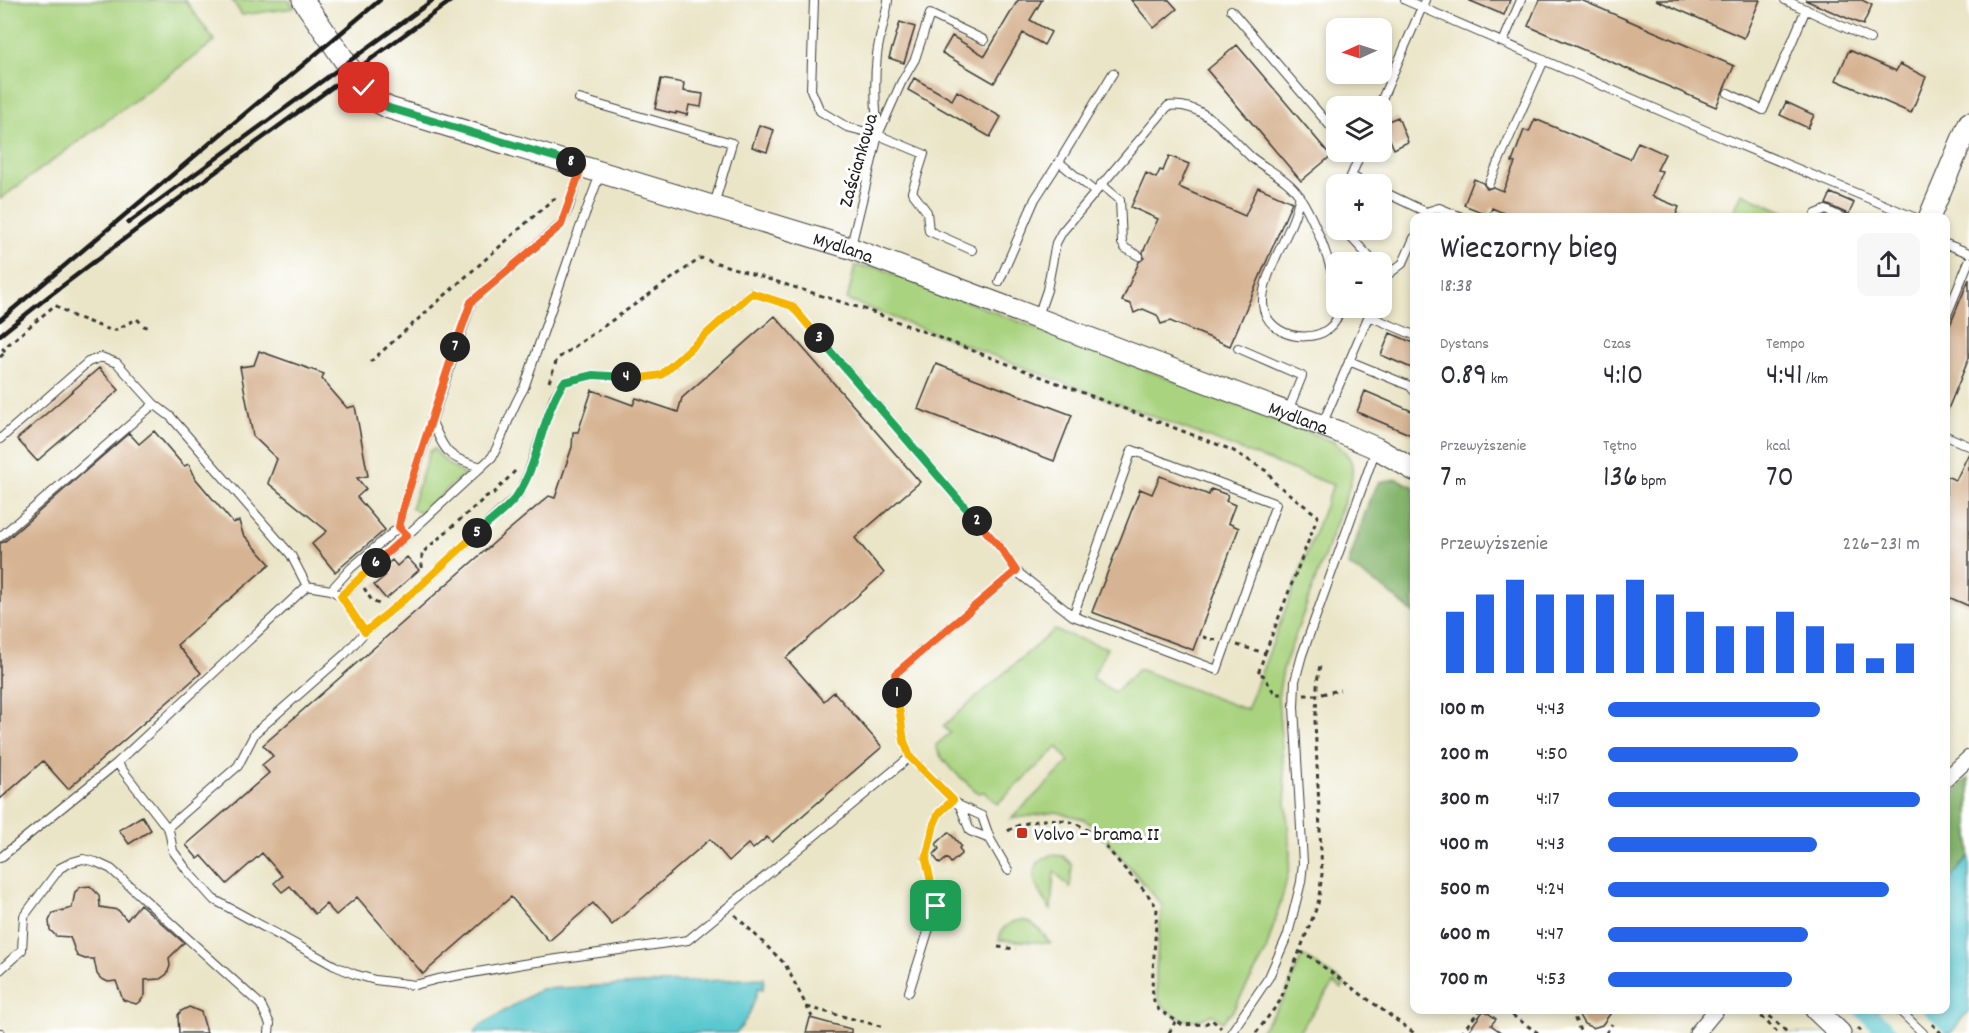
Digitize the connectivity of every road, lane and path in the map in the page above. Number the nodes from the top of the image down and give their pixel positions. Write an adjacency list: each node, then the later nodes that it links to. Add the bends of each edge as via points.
1 (303, 0): 22 (street, Mydlana, via 374,100 389,108)
2 (814, 0): 20 (lane, via 811,90 820,111 846,127)
3 (888, 0): 20 (lane, via 877,52 874,105)
4 (1405, 0): 7 (lane)
5 (1521, 0): 12 (lane)
6 (1785, 0): 8 (lane)
7 (1423, 3): 12 (lane); 16 (lane)
8 (1806, 9): 10 (lane); 15 (lane, via 1763,110)
9 (1231, 10): 18 (lane)
10 (1870, 39)
11 (984, 40): 20 (lane, Zaściankowa, via 930,14 915,59)
12 (1503, 42): 13 (lane)
13 (1544, 60): 23 (lane); 35 (lane)
14 (1113, 73): 21 (lane)
15 (1728, 93)
16 (1383, 96)
17 (579, 99): 29 (lane, via 732,143)
18 (1326, 121)
19 (1969, 123): 36 (street)
20 (878, 135): 39 (lane, Zaściankowa); 40 (lane, via 924,154 912,192 927,212 929,231)
21 (1059, 162): 25 (lane); 48 (lane, via 1035,199)
22 (591, 169): 29 (street, Mydlana); 64 (lane, via 561,225 471,302); 70 (lane, via 572,249 524,388 500,442)
23 (1489, 183)
24 (1101, 184): 25 (lane); 27 (lane, via 1168,106 1179,105 1225,130); 43 (lane, via 1120,200 1122,243)
25 (1095, 192): 50 (lane, via 1056,243)
26 (565, 195): 59 (path, via 552,200)
27 (1300, 196): 45 (lane); 51 (lane, via 1270,271 1264,309 1273,326 1298,337 1331,326)
28 (1392, 197): 30 (lane)
29 (714, 206): 39 (street, Mydlana)
30 (1421, 213)
31 (1429, 213): 32 (lane, via 1439,208)
32 (1452, 213)
33 (1818, 213): 34 (lane)
34 (1832, 213)
35 (1904, 213)
36 (1931, 213)
37 (1353, 240): 41 (lane)
38 (1950, 246): 42 (lane)
39 (850, 248): 50 (street, Mydlana)
40 (972, 250)
41 (1365, 252)
42 (1969, 253)
43 (1139, 256)
44 (1410, 256): 47 (lane)
45 (1326, 258)
46 (1969, 261): 49 (lane)
47 (1392, 269)
48 (999, 282)
49 (1950, 307)
50 (1037, 318): 63 (street, Mydlana)
51 (1336, 318)
52 (1367, 318): 58 (lane)
53 (1381, 318): 55 (lane)
54 (150, 328): 57 (path, via 137,319 113,331 55,305 3,349 6,352)
55 (1410, 333)
56 (1238, 348): 63 (lane, via 1302,376)
57 (0, 357)
58 (1349, 361): 60 (lane); 65 (lane)
59 (370, 362)
60 (1410, 386)
61 (546, 390): 87 (path, via 557,359 701,258 867,310 1232,450 1268,472 1275,483 1318,516)
62 (154, 404): 67 (lane, via 117,363 101,357 88,362); 75 (lane); 78 (lane, via 171,417 291,555)
63 (1287, 413): 65 (street, Mydlana)
64 (431, 420): 70 (lane, via 447,452 457,460); 73 (lane)
65 (1322, 426): 69 (street, Mydlana)
66 (1950, 438): 68 (lane)
67 (0, 440)
68 (1969, 446)
69 (1376, 448): 72 (street, Mydlana); 89 (lane, via 1302,655)
70 (482, 467): 74 (lane)
71 (517, 468): 76 (path, via 494,493 422,553)
72 (1410, 468)
73 (399, 527): 74 (lane); 80 (lane)
74 (407, 535): 81 (lane)
75 (0, 537)
76 (421, 571)
77 (1016, 571): 83 (lane); 84 (lane, via 792,306 752,293 661,375 593,375 564,382 554,396 518,495); 90 (lane, via 895,674 904,741)
78 (307, 586): 80 (lane); 92 (lane)
79 (364, 587): 82 (path, via 372,601)
80 (331, 590): 81 (lane)
81 (341, 596): 84 (lane)
82 (384, 603)
83 (1073, 616): 86 (lane, via 1217,670); 86 (lane, via 1132,450 1276,504)
84 (365, 632): 96 (lane, via 255,734 238,766)
85 (1203, 637): 86 (path)
86 (1227, 642): 87 (path)
87 (1265, 653): 89 (path, via 1258,674 1263,675 1275,694)
88 (1340, 690): 89 (path)
89 (1294, 694): 123 (lane, via 1301,882 1288,934 1269,978)
90 (910, 757): 94 (lane); 101 (lane)
91 (1969, 759): 93 (street)
92 (117, 763): 96 (lane); 99 (lane)
93 (1950, 776)
94 (953, 800): 95 (lane); 106 (lane, via 934,824 926,859 936,906)
95 (960, 806): 98 (lane, via 970,831); 98 (lane, via 982,816)
96 (167, 828): 101 (lane, via 174,850 213,899 335,966 375,980 415,985 523,964 688,940)
97 (1008, 831): 117 (path, via 1018,824 1061,819 1080,824 1098,838 1158,908 1152,994 1159,1010)
98 (990, 839): 100 (lane)
99 (0, 858)
100 (1008, 870)
101 (728, 908): 107 (path, via 785,964)
102 (998, 947): 103 (path)
103 (1016, 950)
104 (1300, 952): 124 (path)
105 (0, 970): 122 (lane, via 22,950 24,916 60,868 78,860 90,860 111,869 261,1005 270,1024)
106 (909, 992)
107 (807, 1007): 116 (path); 119 (path)
108 (1477, 1014): 125 (path)
109 (1511, 1014): 126 (path)
110 (1573, 1014): 127 (path)
111 (1713, 1014): 129 (street)
112 (1758, 1014): 130 (path)
113 (1767, 1014): 131 (path)
114 (1820, 1014): 132 (street)
115 (1903, 1014): 133 (lane)
116 (812, 1017)
117 (1175, 1022): 120 (path, via 1190,1026 1212,1020); 121 (path)
118 (1612, 1024): 128 (path)
119 (885, 1027)
120 (1221, 1029)
121 (1169, 1032)
122 (268, 1033)
123 (1231, 1033)
124 (1414, 1033)
125 (1461, 1033)
126 (1538, 1033)
127 (1581, 1033)
128 (1606, 1033)
129 (1697, 1033)
130 (1778, 1033)
131 (1788, 1033)
132 (1840, 1033)
133 (1923, 1033)

